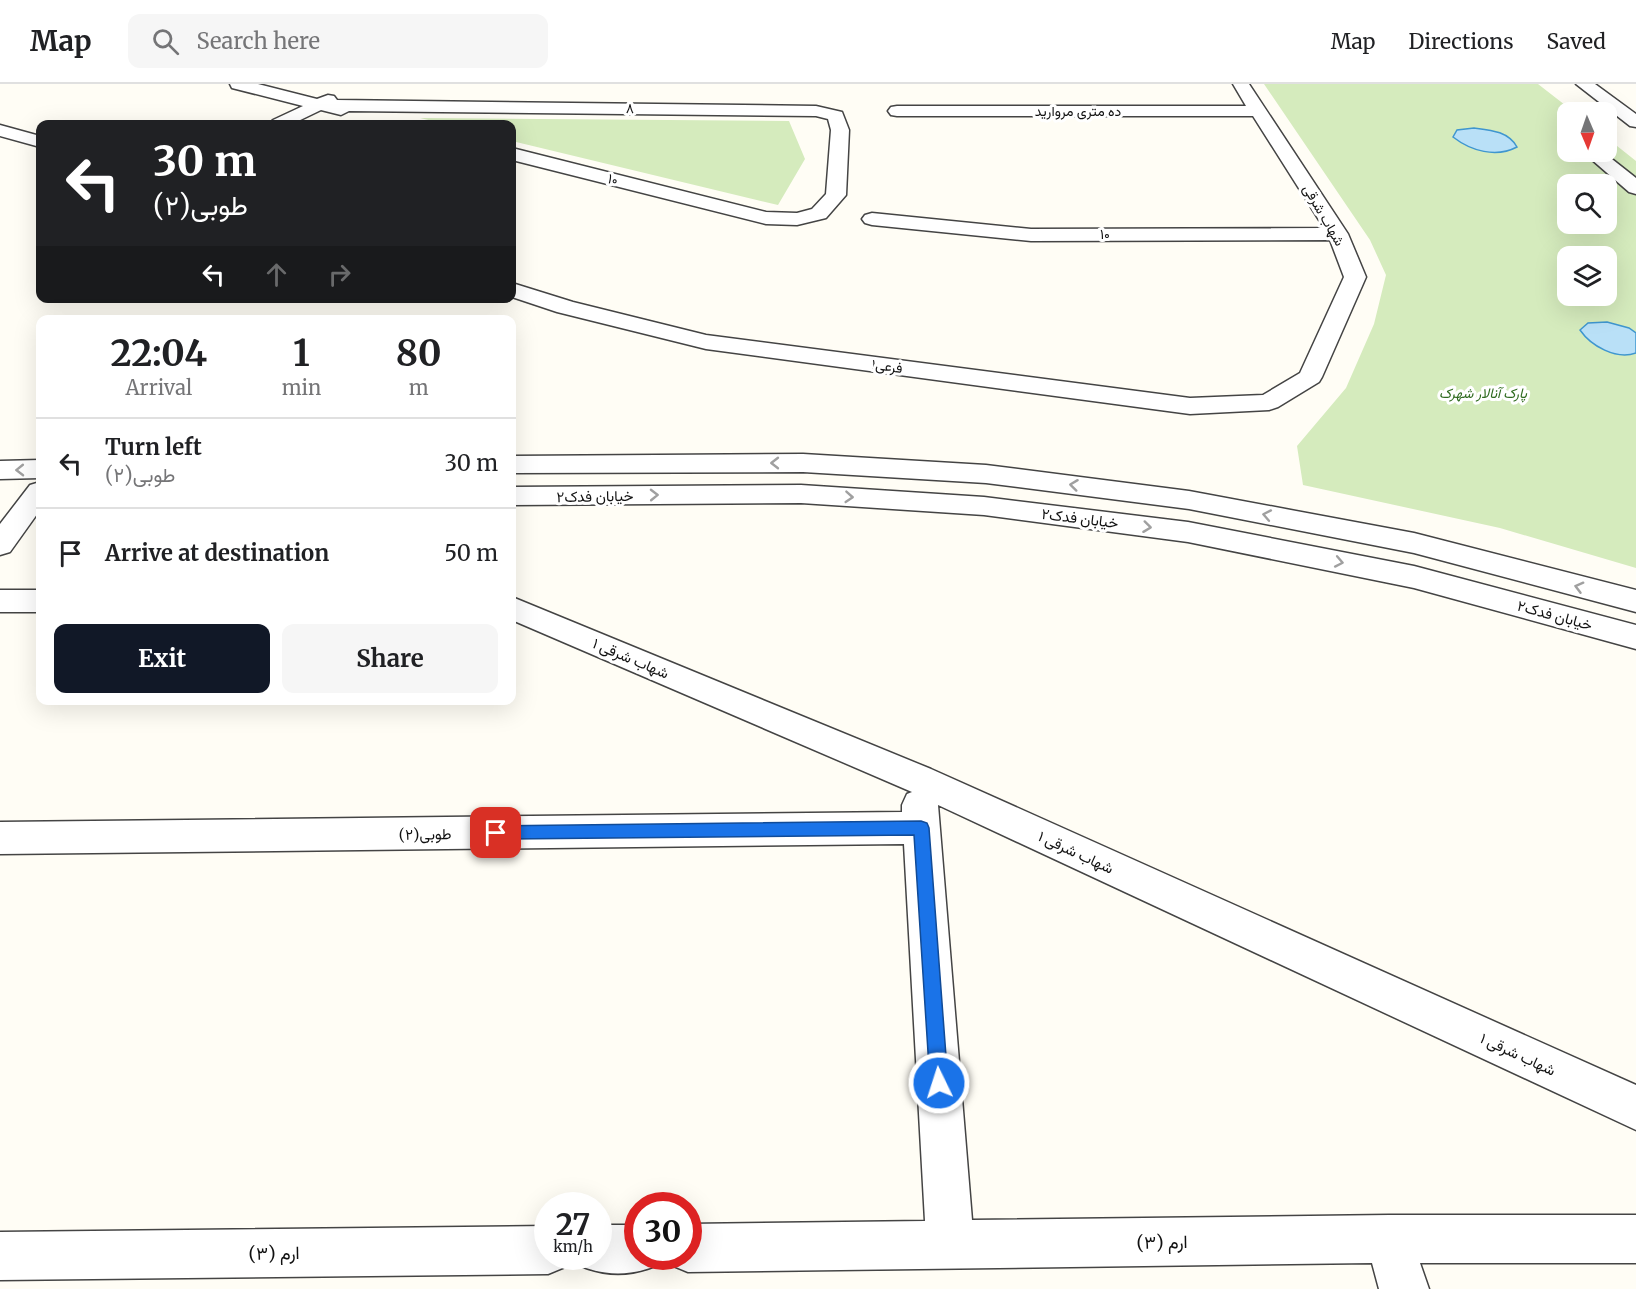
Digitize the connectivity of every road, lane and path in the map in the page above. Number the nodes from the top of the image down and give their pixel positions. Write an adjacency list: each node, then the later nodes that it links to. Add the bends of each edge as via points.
1 (238, 84): 5 (street)
2 (1241, 84): 7 (street, شهاب شرقی)
3 (1584, 84): 10 (street)
4 (350, 89): 5 (street)
5 (319, 105): 8 (street); 9 (street); 16 (street, ۸, via 816,111 836,116 840,130 836,195)
6 (897, 111): 7 (street, ده متری مروارید)
7 (1258, 111): 18 (street, شهاب شرقی)
8 (287, 120)
9 (381, 120)
10 (1636, 122)
11 (0, 130): 12 (street)
12 (36, 141)
13 (516, 155): 16 (street, ۱۰, via 766,219)
14 (1604, 162): 15 (street)
15 (1636, 188)
16 (819, 214)
17 (872, 219): 18 (street, ۱۰, via 1031,235)
18 (1338, 234): 20 (street, شهاب شرقی, via 1354,277 1310,377)
19 (516, 291): 20 (street, فرعی۱, via 706,342 1190,406)
20 (1269, 402)
21 (516, 465): 31 (street, خیابان فدک۲, one-way to 21, via 1414,543 1189,500 997,476 803,463)
22 (36, 469): 23 (street, one-way to 23)
23 (0, 470)
24 (516, 496): 33 (street, خیابان فدک۲, one-way to 33, via 801,494 984,506 1211,536 1414,578)
25 (36, 498): 26 (street)
26 (0, 501)
27 (36, 501): 28 (street)
28 (0, 546)
29 (0, 601): 30 (street)
30 (36, 601)
31 (1636, 602)
32 (516, 610): 34 (street, شهاب شرقی ۱)
33 (1636, 637)
34 (918, 779): 35 (street); 37 (street, شهاب شرقی ۱)
35 (921, 828): 36 (street, طوبی(۲)); 40 (street)
36 (0, 838)
37 (1636, 1108)
38 (1389, 1239): 39 (street, ارم (۳)); 40 (street, ارم (۳)); 44 (street)
39 (1636, 1239)
40 (950, 1245): 41 (street, ارم (۳))
41 (702, 1248)
42 (534, 1250): 43 (street, ارم (۳))
43 (0, 1256)
44 (1404, 1289)

